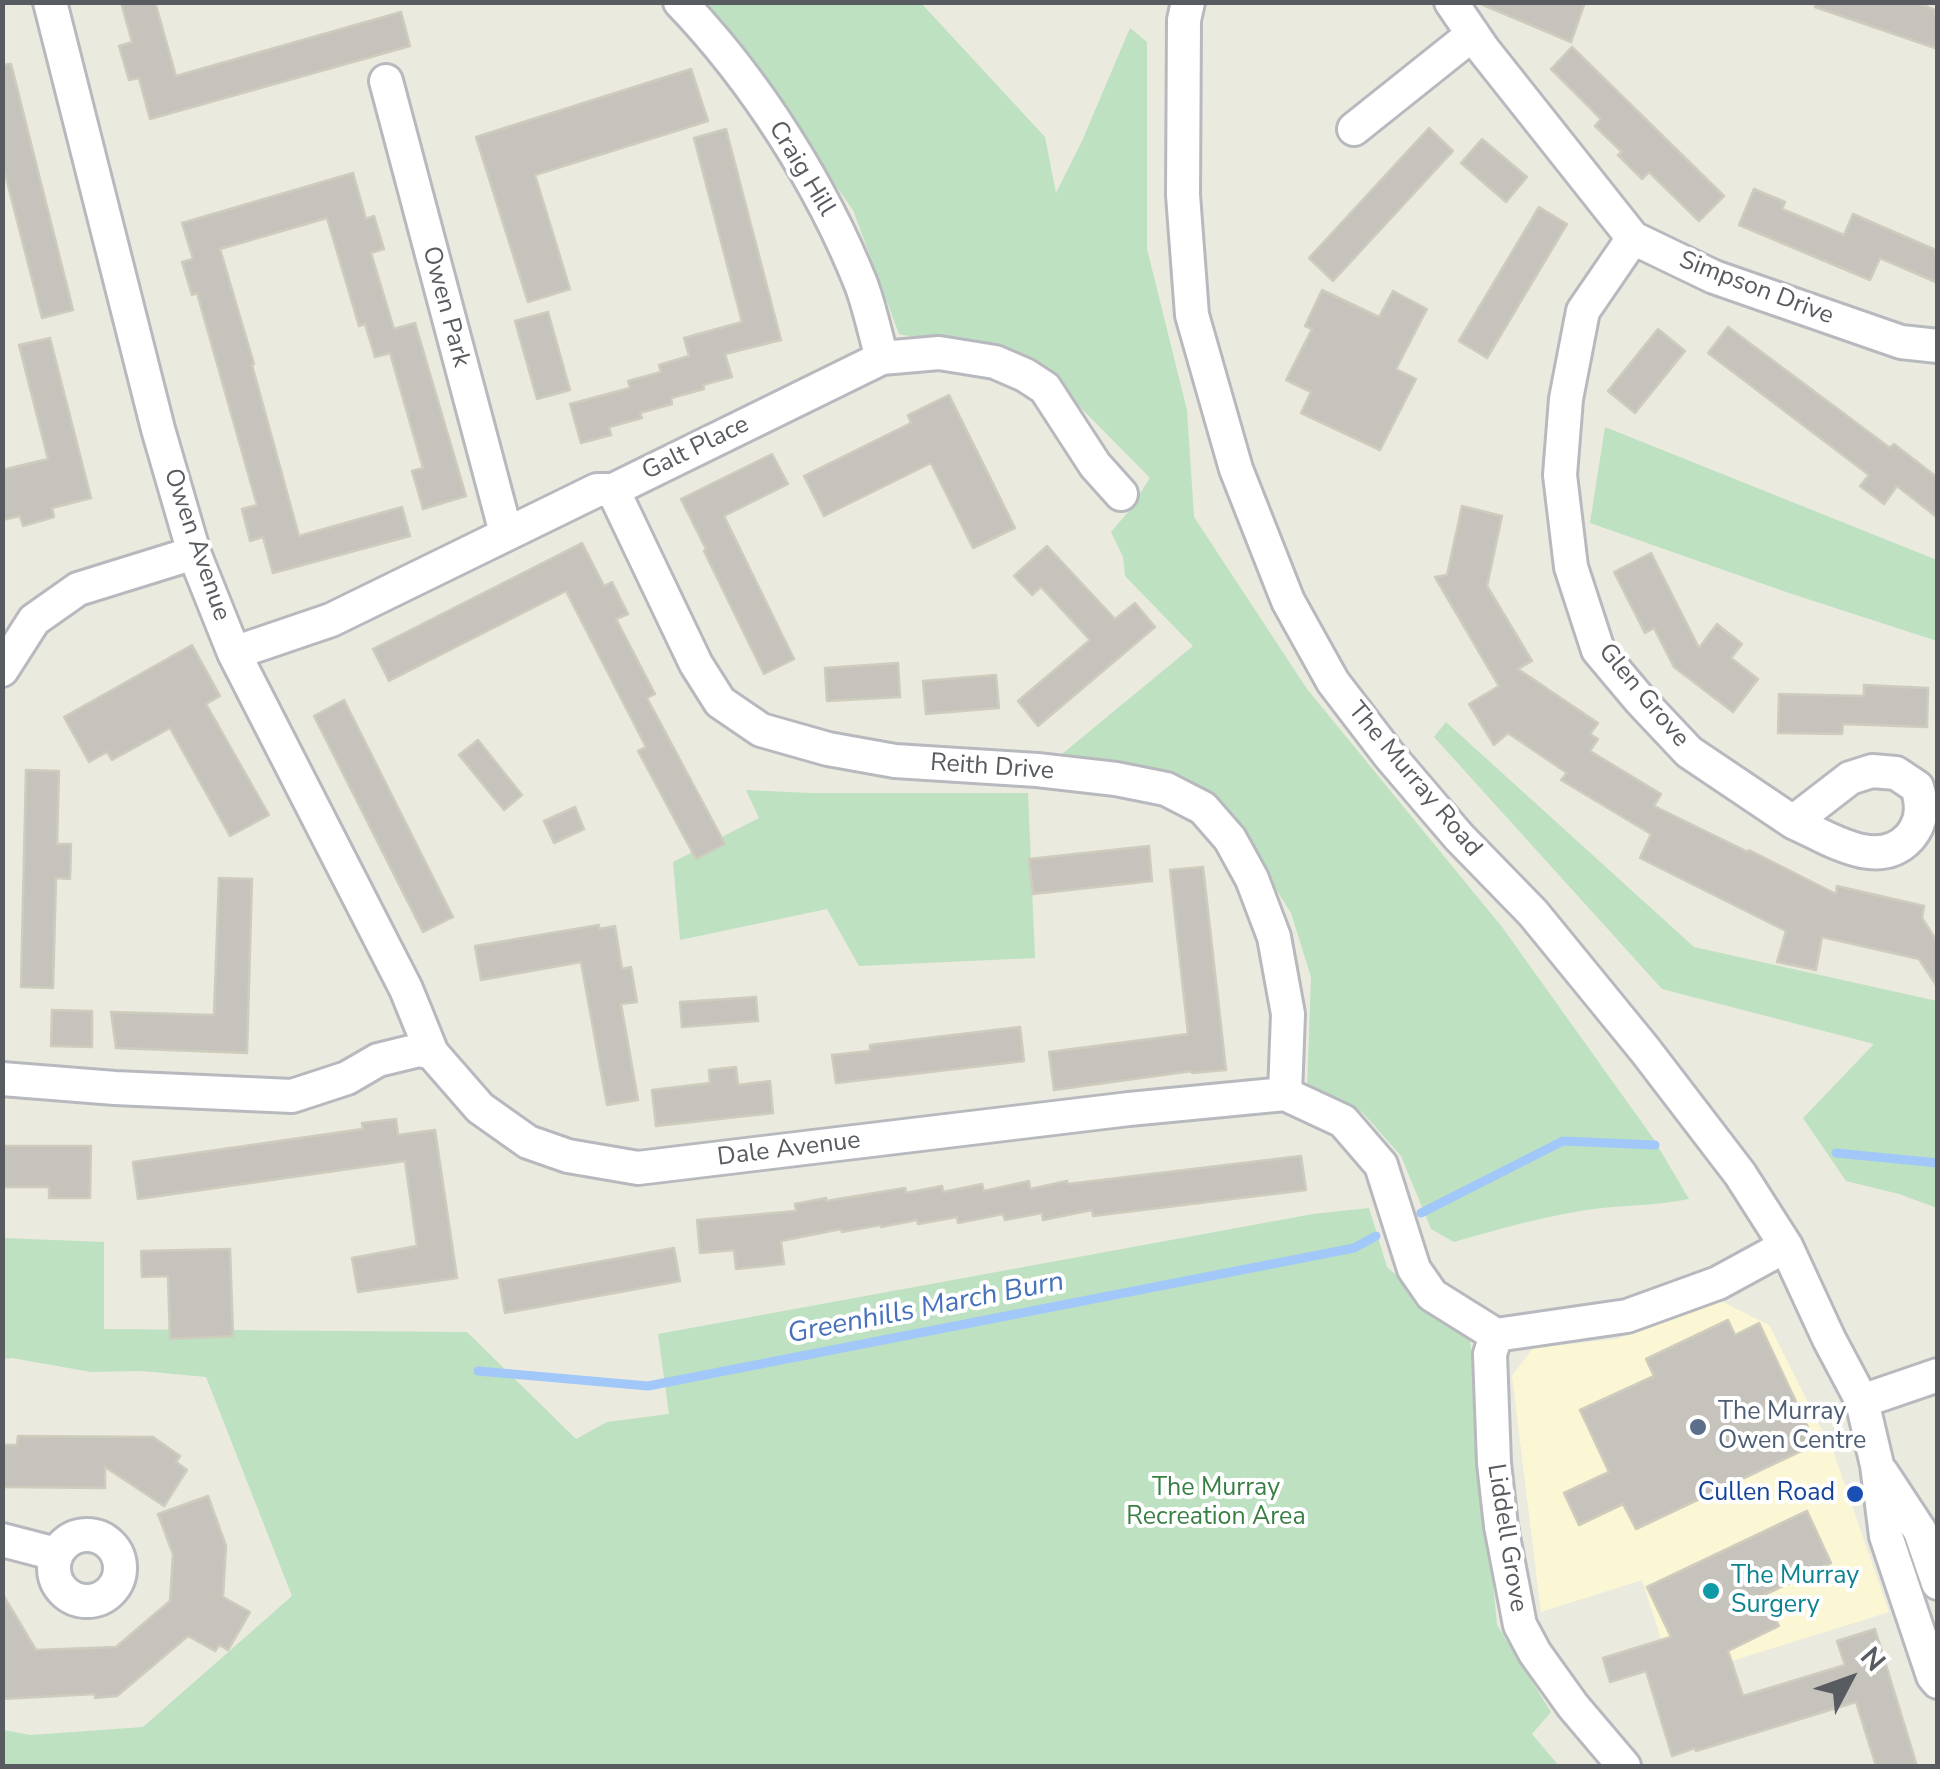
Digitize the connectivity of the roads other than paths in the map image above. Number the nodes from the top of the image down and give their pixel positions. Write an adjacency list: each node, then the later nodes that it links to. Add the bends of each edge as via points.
1 (50, 2): 14 (street, Owen Avenue)
2 (680, 2): 10 (street, Craig Hill, via 791,148 862,287)
3 (1188, 2): 21 (street, The Murray Road, via 1182,194 1192,315 1236,469 1288,601 1333,682 1389,755 1533,913 1645,1050)
4 (1450, 2): 5 (street, Simpson Drive)
5 (1472, 34): 7 (street); 8 (street, Simpson Drive)
6 (386, 80): 13 (street, Owen Park)
7 (1354, 129)
8 (1633, 238): 9 (street, Simpson Drive, via 1714,277 1901,342); 17 (street, Glen Grove, via 1583,311 1566,399 1560,476 1571,567 1598,650 1640,700 1688,752)
9 (1938, 346)
10 (882, 358): 11 (street, Galt Place); 12 (street, Galt Place, via 940,353 1025,374 1045,388)
11 (613, 490): 13 (street, Galt Place, via 596,490); 20 (street, Reith Drive, via 696,664 720,702 760,730 895,761 1116,778 1203,808 1252,879 1274,937 1288,1014)
12 (1121, 494)
13 (506, 534): 15 (street, Galt Place, via 331,620)
14 (194, 553): 15 (street, Owen Avenue); 16 (street, via 78,589 34,620)
15 (234, 653): 18 (street, Owen Avenue, via 406,989)
16 (2, 670)
17 (1793, 822)
18 (432, 1053): 19 (street, via 408,1051 378,1060 348,1078 292,1096); 20 (street, Dale Avenue, via 480,1108 528,1142 638,1168)
19 (2, 1080)
20 (1285, 1094): 22 (street, via 1343,1121 1380,1165 1414,1269 1432,1295)
21 (1786, 1246): 22 (street, via 1718,1283 1627,1316); 24 (street, The Murray Road)
22 (1496, 1335): 30 (street, Liddell Grove, via 1490,1354 1494,1464 1520,1625)
23 (1938, 1375): 24 (street)
24 (1862, 1402): 25 (street, The Murray Road)
25 (1877, 1465): 28 (street, The Murray Road, via 1920,1531); 29 (street, The Murray Road, via 1886,1536)
26 (2, 1540): 27 (street)
27 (56, 1554)
28 (1938, 1583)
29 (1938, 1682)
30 (1624, 1766)

